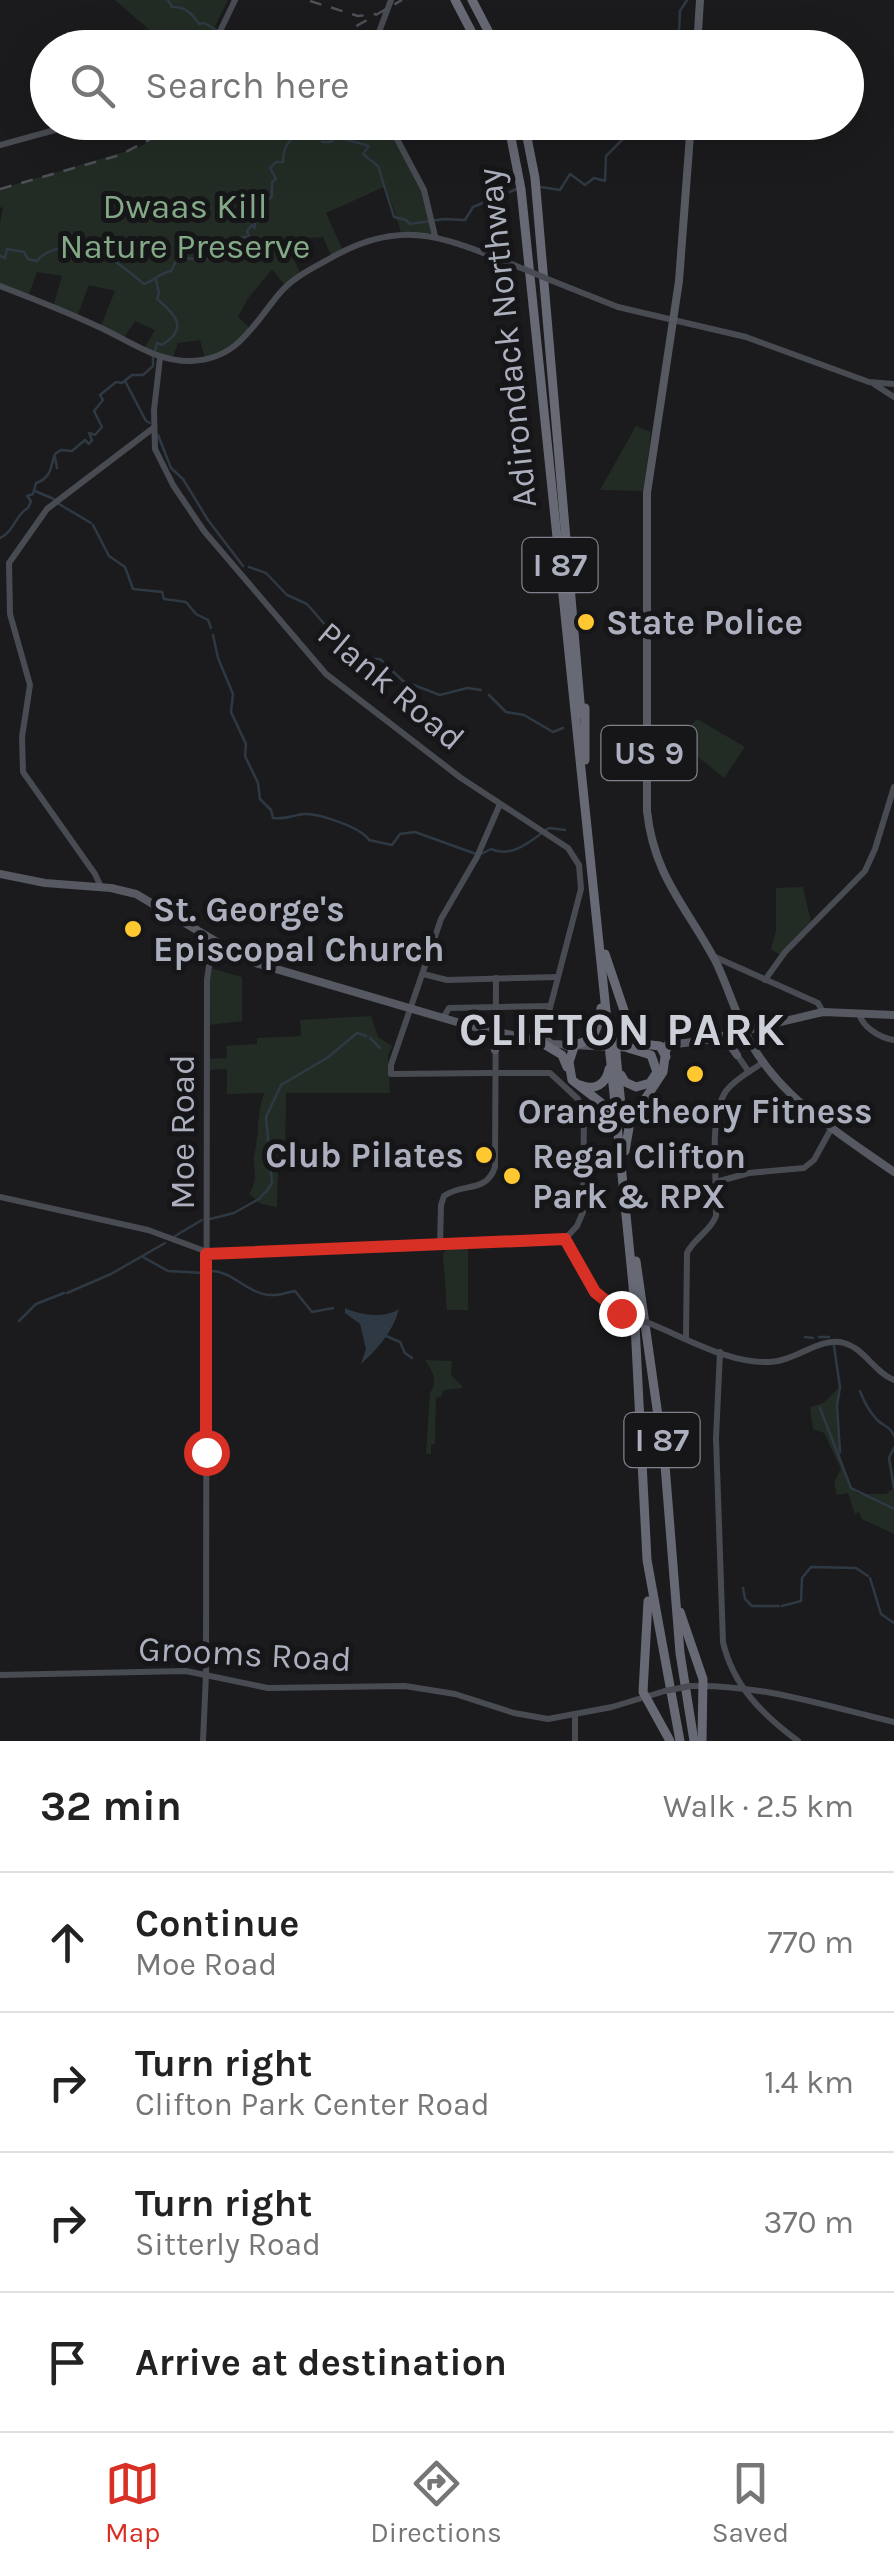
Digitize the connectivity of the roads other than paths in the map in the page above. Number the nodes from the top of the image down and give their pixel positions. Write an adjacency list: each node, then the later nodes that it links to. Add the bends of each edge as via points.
1 (234, 0): 6 (street)
2 (391, 0): 7 (street)
3 (455, 0): 8 (highway)
4 (472, 0): 9 (highway)
5 (700, 0): 10 (main road)
6 (220, 30)
7 (380, 30)
8 (471, 30)
9 (488, 30)
10 (698, 30)
11 (30, 137): 16 (street)
12 (398, 140): 17 (street, via 424,190)
13 (511, 140): 40 (highway, Adirondack Northway / I 87)
14 (527, 140): 25 (highway, Adirondack Northway / I 87)
15 (690, 140): 19 (main road, US 9)
16 (0, 145)
17 (435, 236): 19 (street, bridge, via 618,307); 20 (street, via 362,241 289,284 233,348 198,360)
18 (0, 286): 20 (street)
19 (674, 321): 21 (street, via 746,337); 35 (main road, US 9, via 646,520 647,812 668,887)
20 (156, 356): 24 (street, Plank Road)
21 (874, 383): 22 (street); 23 (street)
22 (894, 384)
23 (894, 397)
24 (154, 428): 30 (street, Plank Road, via 161,462 195,520 310,658); 32 (street, via 47,509 9,562 10,614 30,686 23,772)
25 (566, 540): 26 (highway); 28 (highway, Adirondack Northway / I 87)
26 (576, 577)
27 (585, 699): 28 (highway)
28 (585, 760): 34 (highway, Adirondack Northway / I 87)
29 (894, 787): 39 (street, via 865,871)
30 (501, 804): 36 (street, via 443,915); 37 (street, Plank Road, via 560,842 579,865 581,889)
31 (0, 874): 32 (main road)
32 (100, 887): 33 (main road, via 151,900)
33 (220, 945): 43 (main road, via 256,963); 47 (street, Moe Road, via 207,974)
34 (605, 954): 57 (highway, Adirondack Northway / I 87); 61 (highway, via 632,1038)
35 (721, 964): 39 (street); 44 (main road, US 9)
36 (423, 974): 38 (street); 43 (street)
37 (558, 976): 38 (street); 42 (street, Plank Road)
38 (495, 978): 41 (street)
39 (765, 980): 45 (street, via 818,1003)
40 (603, 991): 57 (highway, Adirondack Northway / I 87); 62 (highway, via 596,1033)
41 (494, 1006): 42 (street); 49 (street, via 449,1008); 50 (street)
42 (550, 1006): 56 (street, Plank Road)
43 (413, 1008): 49 (main road); 68 (street, via 392,1056 392,1074)
44 (736, 1011): 51 (main road, US 9); 55 (main road, via 736,1026)
45 (823, 1012): 46 (main road); 51 (main road)
46 (859, 1012): 48 (main road); 60 (street, via 872,1030)
47 (207, 1015): 53 (street); 78 (street, Moe Road)
48 (894, 1015)
49 (443, 1018): 50 (main road)
50 (494, 1028): 54 (main road); 64 (street); 68 (street)
51 (744, 1030): 52 (main road); 59 (main road, US 9)
52 (732, 1033): 55 (main road); 59 (main road)
53 (198, 1035)
54 (513, 1036): 56 (main road); 64 (main road, via 499,1040)
55 (721, 1036): 58 (main road)
56 (546, 1040): 62 (main road); 70 (highway, via 562,1054)
57 (612, 1040): 66 (highway, Adirondack Northway / I 87, bridge)
58 (701, 1040): 61 (main road); 65 (main road, via 726,1040)
59 (750, 1040): 67 (main road, US 9)
60 (894, 1040)
61 (665, 1045): 63 (main road); 72 (highway, via 663,1072 630,1122)
62 (572, 1046): 63 (main road); 66 (highway, via 572,1074 584,1087 602,1083); 70 (highway)
63 (628, 1048): 66 (highway, via 656,1061 650,1083 625,1082)
64 (495, 1050): 68 (street)
65 (737, 1055): 69 (street)
66 (613, 1057): 72 (highway, Adirondack Northway / I 87)
67 (764, 1062): 69 (street); 71 (main road, US 9)
68 (493, 1070): 76 (street, via 552,1074 582,1106 583,1212); 77 (street, via 494,1172 481,1186 444,1196)
69 (748, 1072): 74 (street, via 723,1098)
70 (572, 1080): 72 (highway, via 608,1110)
71 (831, 1129): 73 (main road, US 9); 74 (street, via 801,1169)
72 (622, 1149): 82 (highway, Adirondack Northway / I 87); 83 (highway, Adirondack Northway / I 87, via 668,1490)
73 (894, 1172)
74 (716, 1182): 79 (street, via 714,1222 688,1253)
75 (0, 1197): 78 (street, via 148,1230)
76 (565, 1239): 77 (street); 79 (street, bridge, via 599,1297)
77 (440, 1246): 78 (street)
78 (206, 1254): 84 (street, Moe Road)
79 (686, 1338): 80 (street)
80 (720, 1352): 81 (street, via 748,1362 778,1362 837,1342); 86 (street, via 720,1616)
81 (894, 1380)
82 (647, 1560): 90 (highway); 96 (highway, Adirondack Northway / I 87)
83 (675, 1594): 87 (highway); 97 (highway, Adirondack Northway / I 87)
84 (206, 1674): 85 (street, Grooms Road); 91 (street, Grooms Road, via 268,1688 416,1687 534,1718); 93 (street, Moe Road)
85 (0, 1675)
86 (734, 1683): 87 (street); 88 (street)
87 (704, 1686): 90 (street, bridge, via 664,1691); 98 (highway)
88 (750, 1692): 92 (street, via 816,1700); 99 (street)
89 (632, 1700): 90 (highway); 91 (street, Grooms Road)
90 (646, 1701): 95 (highway)
91 (574, 1715): 94 (street)
92 (894, 1722)
93 (203, 1741)
94 (575, 1741)
95 (670, 1741)
96 (680, 1741)
97 (694, 1741)
98 (702, 1741)
99 (798, 1741)

